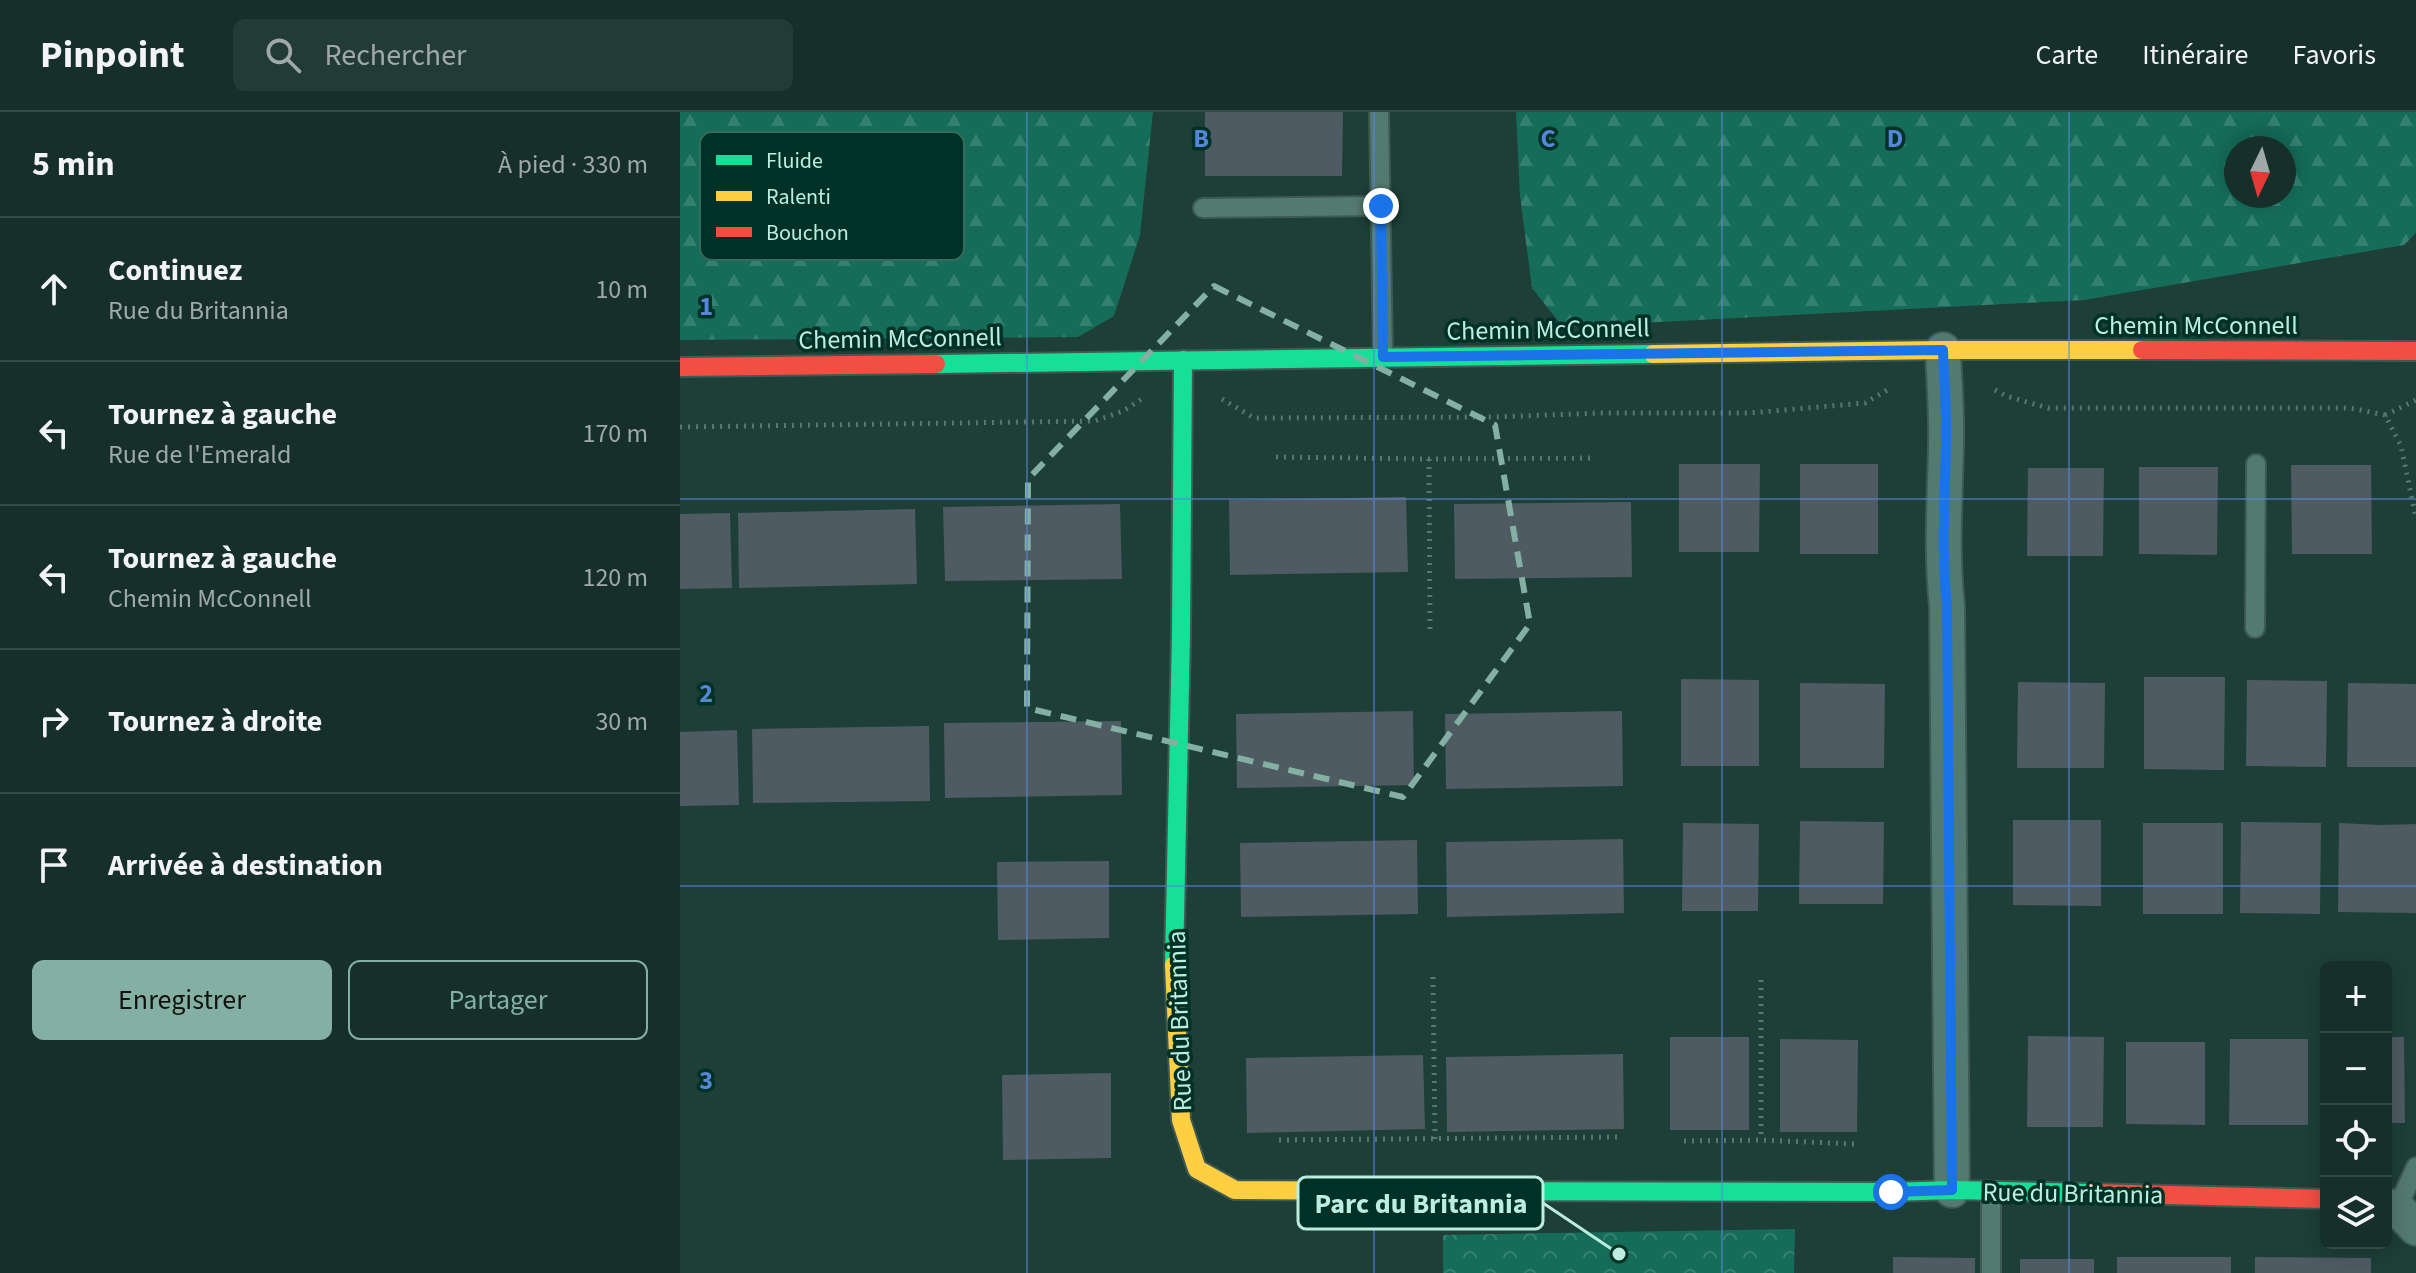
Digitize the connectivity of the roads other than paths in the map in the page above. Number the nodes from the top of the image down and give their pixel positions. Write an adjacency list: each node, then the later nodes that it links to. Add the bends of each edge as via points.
1 (1379, 112): 2 (lane)
2 (1381, 206): 3 (lane); 6 (lane)
3 (1203, 208)
4 (1943, 350): 5 (street, Chemin McConnell); 6 (street, Chemin McConnell); 12 (street)
5 (2416, 351)
6 (1383, 357): 7 (street, Chemin McConnell)
7 (1183, 360): 8 (street, Chemin McConnell); 12 (street, Rue du Britannia, via 1174,976 1181,1120 1197,1169 1235,1190)
8 (680, 367)
9 (2256, 464): 10 (lane)
10 (2255, 628)
11 (2416, 1167): 15 (lane)
12 (1952, 1190): 13 (street, Rue du Britannia)
13 (1991, 1192): 14 (street, Rue du Britannia); 16 (lane)
14 (2320, 1199)
15 (2400, 1214)
16 (1991, 1273)

